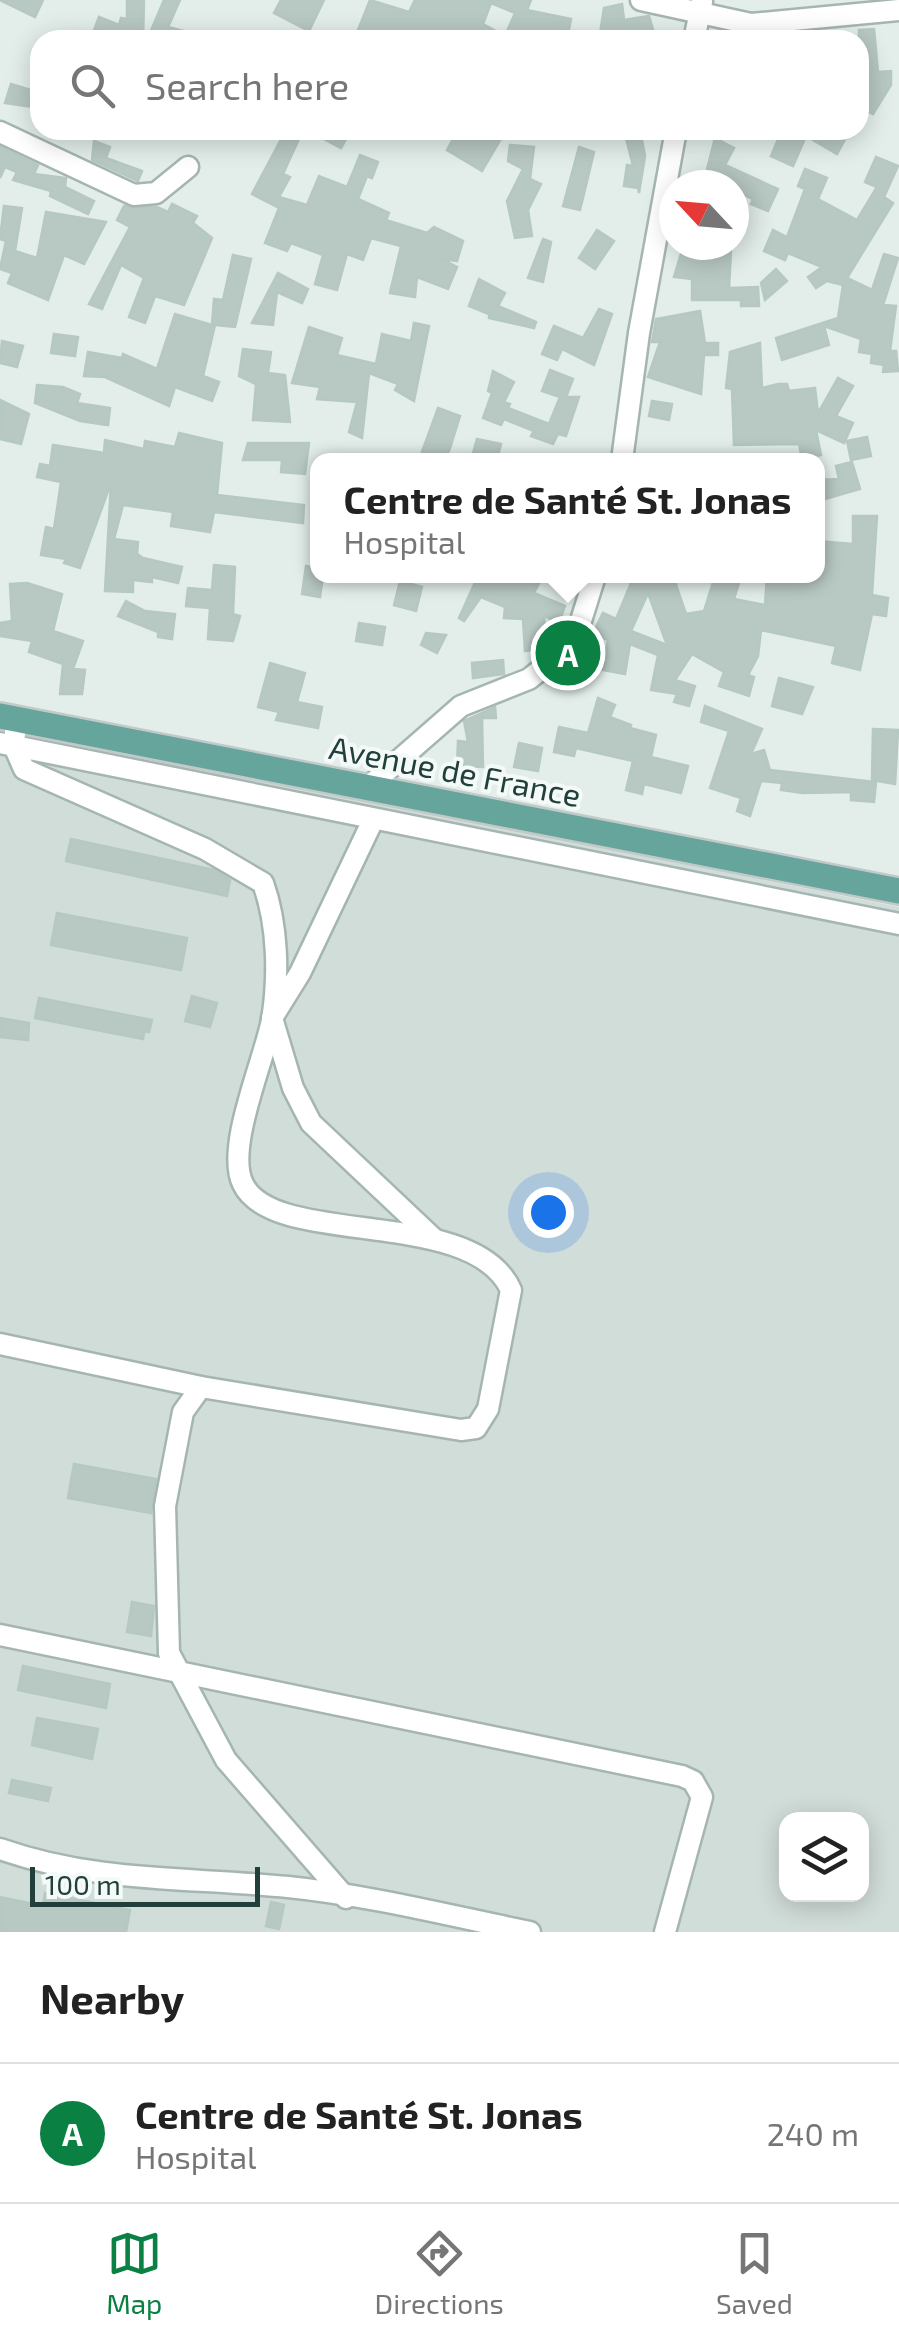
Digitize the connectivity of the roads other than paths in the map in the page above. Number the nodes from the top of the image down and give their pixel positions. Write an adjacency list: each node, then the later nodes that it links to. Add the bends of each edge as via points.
1 (641, 0): 2 (street)
2 (700, 7): 3 (street, via 773,24)
3 (899, 10)
4 (0, 132): 6 (street, via 134,194 156,194)
5 (674, 140): 7 (street)
6 (188, 167)
7 (623, 453)
8 (592, 583): 11 (street, via 574,644 528,678 462,706)
9 (8, 718): 10 (street); 11 (main road, Avenue de France)
10 (7, 744): 12 (street); 15 (street, via 24,769 205,849 263,884 272,908)
11 (366, 789): 13 (main road, Avenue de France)
12 (373, 820): 14 (street); 15 (street)
13 (899, 891)
14 (899, 924)
15 (272, 1018): 16 (street, via 311,1123); 16 (street, via 236,1166 250,1196 330,1223)
16 (436, 1240): 18 (street, via 504,1276 510,1290 488,1409 476,1428)
17 (0, 1344): 18 (street)
18 (201, 1387): 20 (street, via 184,1412 165,1506 169,1653)
19 (0, 1635): 20 (street)
20 (178, 1672): 22 (street, via 226,1760); 24 (street, via 621,1760 693,1781 702,1797 700,1811)
21 (0, 1849): 22 (street, via 54,1868 181,1884 289,1887)
22 (346, 1898): 23 (street)
23 (530, 1932)
24 (665, 1932)

